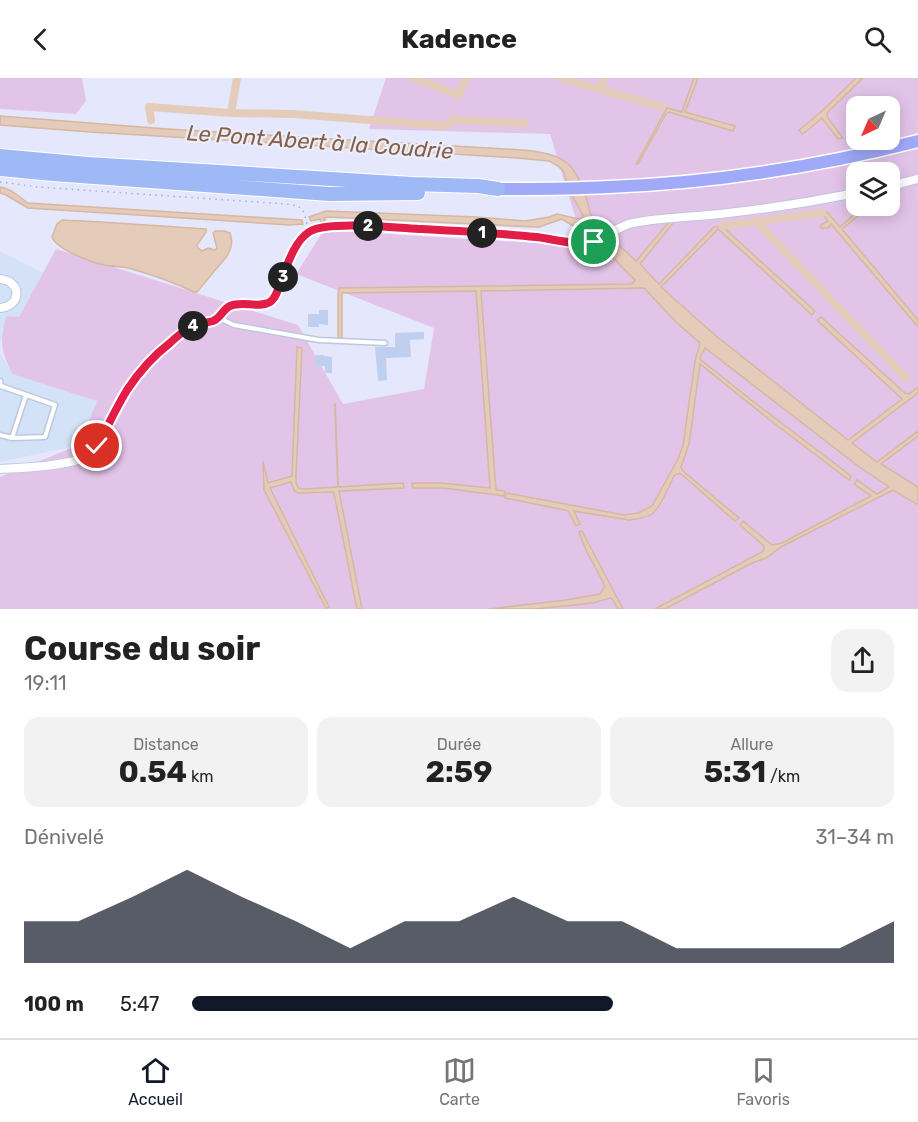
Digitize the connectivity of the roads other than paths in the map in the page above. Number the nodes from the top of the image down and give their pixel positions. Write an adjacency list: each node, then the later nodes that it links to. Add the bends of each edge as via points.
1 (918, 141): 6 (main road, via 787,169 697,181)
2 (0, 156): 6 (highway)
3 (0, 168): 6 (highway, via 329,194)
4 (918, 179): 5 (street)
5 (900, 184)
6 (498, 189)
7 (846, 195): 10 (street, via 633,223 594,242 579,243 504,234 361,226 320,228 304,236 296,248 273,299 260,305 233,304)
8 (0, 279): 9 (street, via 11,282 16,293 12,304)
9 (0, 308)
10 (218, 318): 11 (lane, via 234,325 320,340); 16 (street, via 178,335 144,367 90,455 76,461)
11 (385, 343)
12 (0, 381): 13 (lane, via 1,386)
13 (26, 395): 15 (lane); 15 (lane, via 55,405 45,437)
14 (0, 435): 15 (lane)
15 (12, 438)
16 (0, 469)

